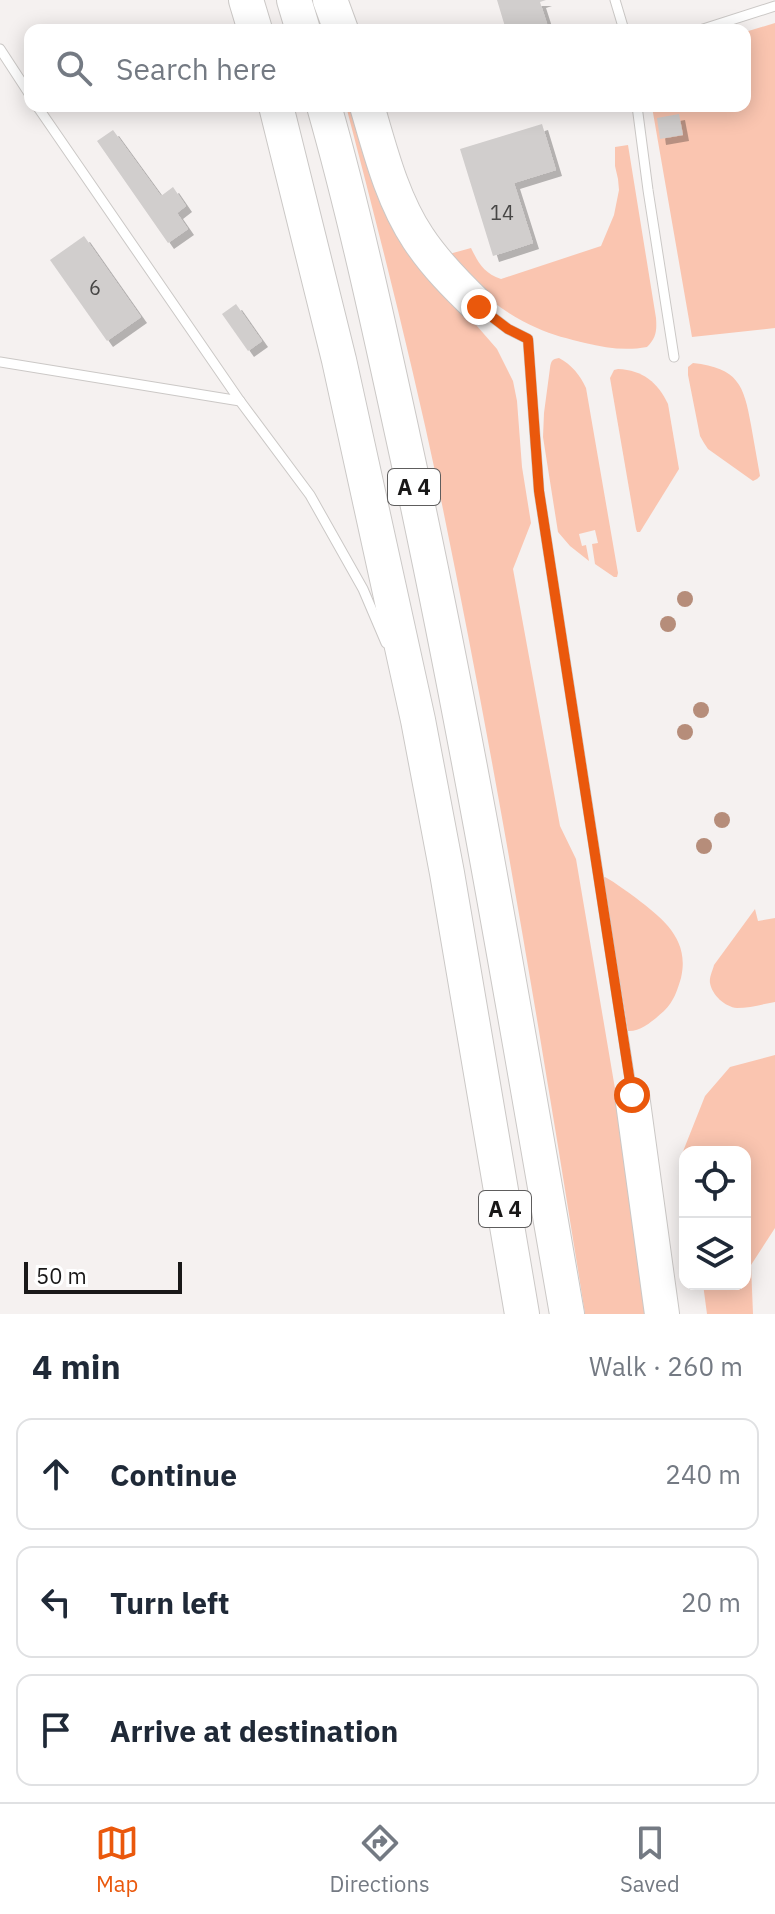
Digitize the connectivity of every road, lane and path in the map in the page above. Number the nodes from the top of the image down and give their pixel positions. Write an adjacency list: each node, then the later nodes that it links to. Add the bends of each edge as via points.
1 (246, 0): 6 (highway)
2 (294, 0): 7 (highway)
3 (330, 0): 8 (highway)
4 (615, 0): 9 (lane)
5 (775, 6): 10 (lane)
6 (253, 24)
7 (301, 24)
8 (339, 24)
9 (622, 24)
10 (719, 24)
11 (0, 49): 12 (lane)
12 (24, 86)
13 (41, 112): 21 (lane)
14 (277, 112): 24 (highway, A 4, via 339,360)
15 (326, 112): 27 (highway, A 4, via 438,596)
16 (369, 112): 18 (highway, via 417,238)
17 (638, 112): 19 (lane)
18 (479, 307): 25 (lane, via 528,339 539,491)
19 (674, 357)
20 (0, 362): 21 (lane)
21 (240, 401): 22 (lane, via 310,495 363,589)
22 (387, 647)
23 (393, 661): 24 (lane)
24 (418, 720): 26 (highway, A 4)
25 (632, 1095): 28 (highway)
26 (522, 1314)
27 (567, 1314)
28 (662, 1314)

